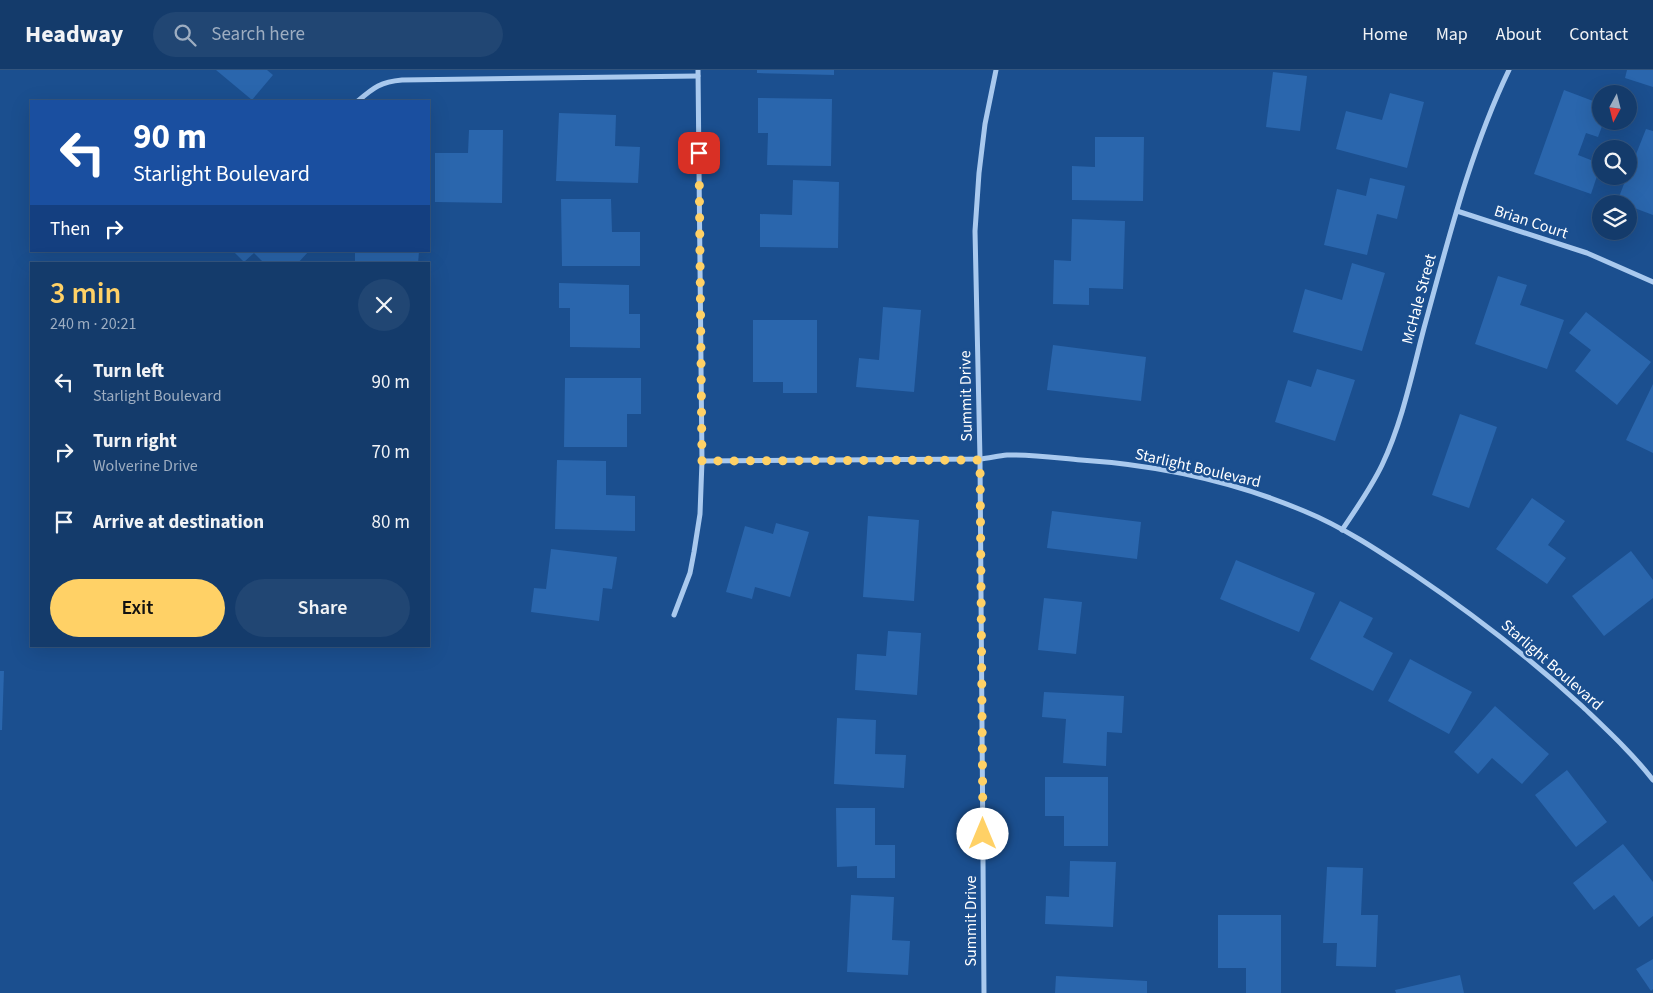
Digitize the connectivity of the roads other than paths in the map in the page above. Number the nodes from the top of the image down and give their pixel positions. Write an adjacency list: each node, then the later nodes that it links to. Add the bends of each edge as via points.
1 (996, 70): 7 (street, Summit Drive, via 978,173)
2 (1509, 70): 5 (street, McHale Street)
3 (698, 73): 4 (street, via 402,80 373,87); 8 (street)
4 (359, 100)
5 (1457, 211): 6 (street, Brian Court, via 1587,253); 9 (street, McHale Street, via 1391,444 1370,487)
6 (1653, 282)
7 (980, 460): 8 (street, Starlight Boulevard); 9 (street, Starlight Boulevard, via 1008,455 1166,470 1265,496); 12 (street, Summit Drive)
8 (702, 461): 10 (street, via 700,514 694,552 690,573)
9 (1342, 530): 11 (street, Starlight Boulevard, via 1464,607 1522,653 1603,726)
10 (674, 615)
11 (1653, 780)
12 (984, 993)

